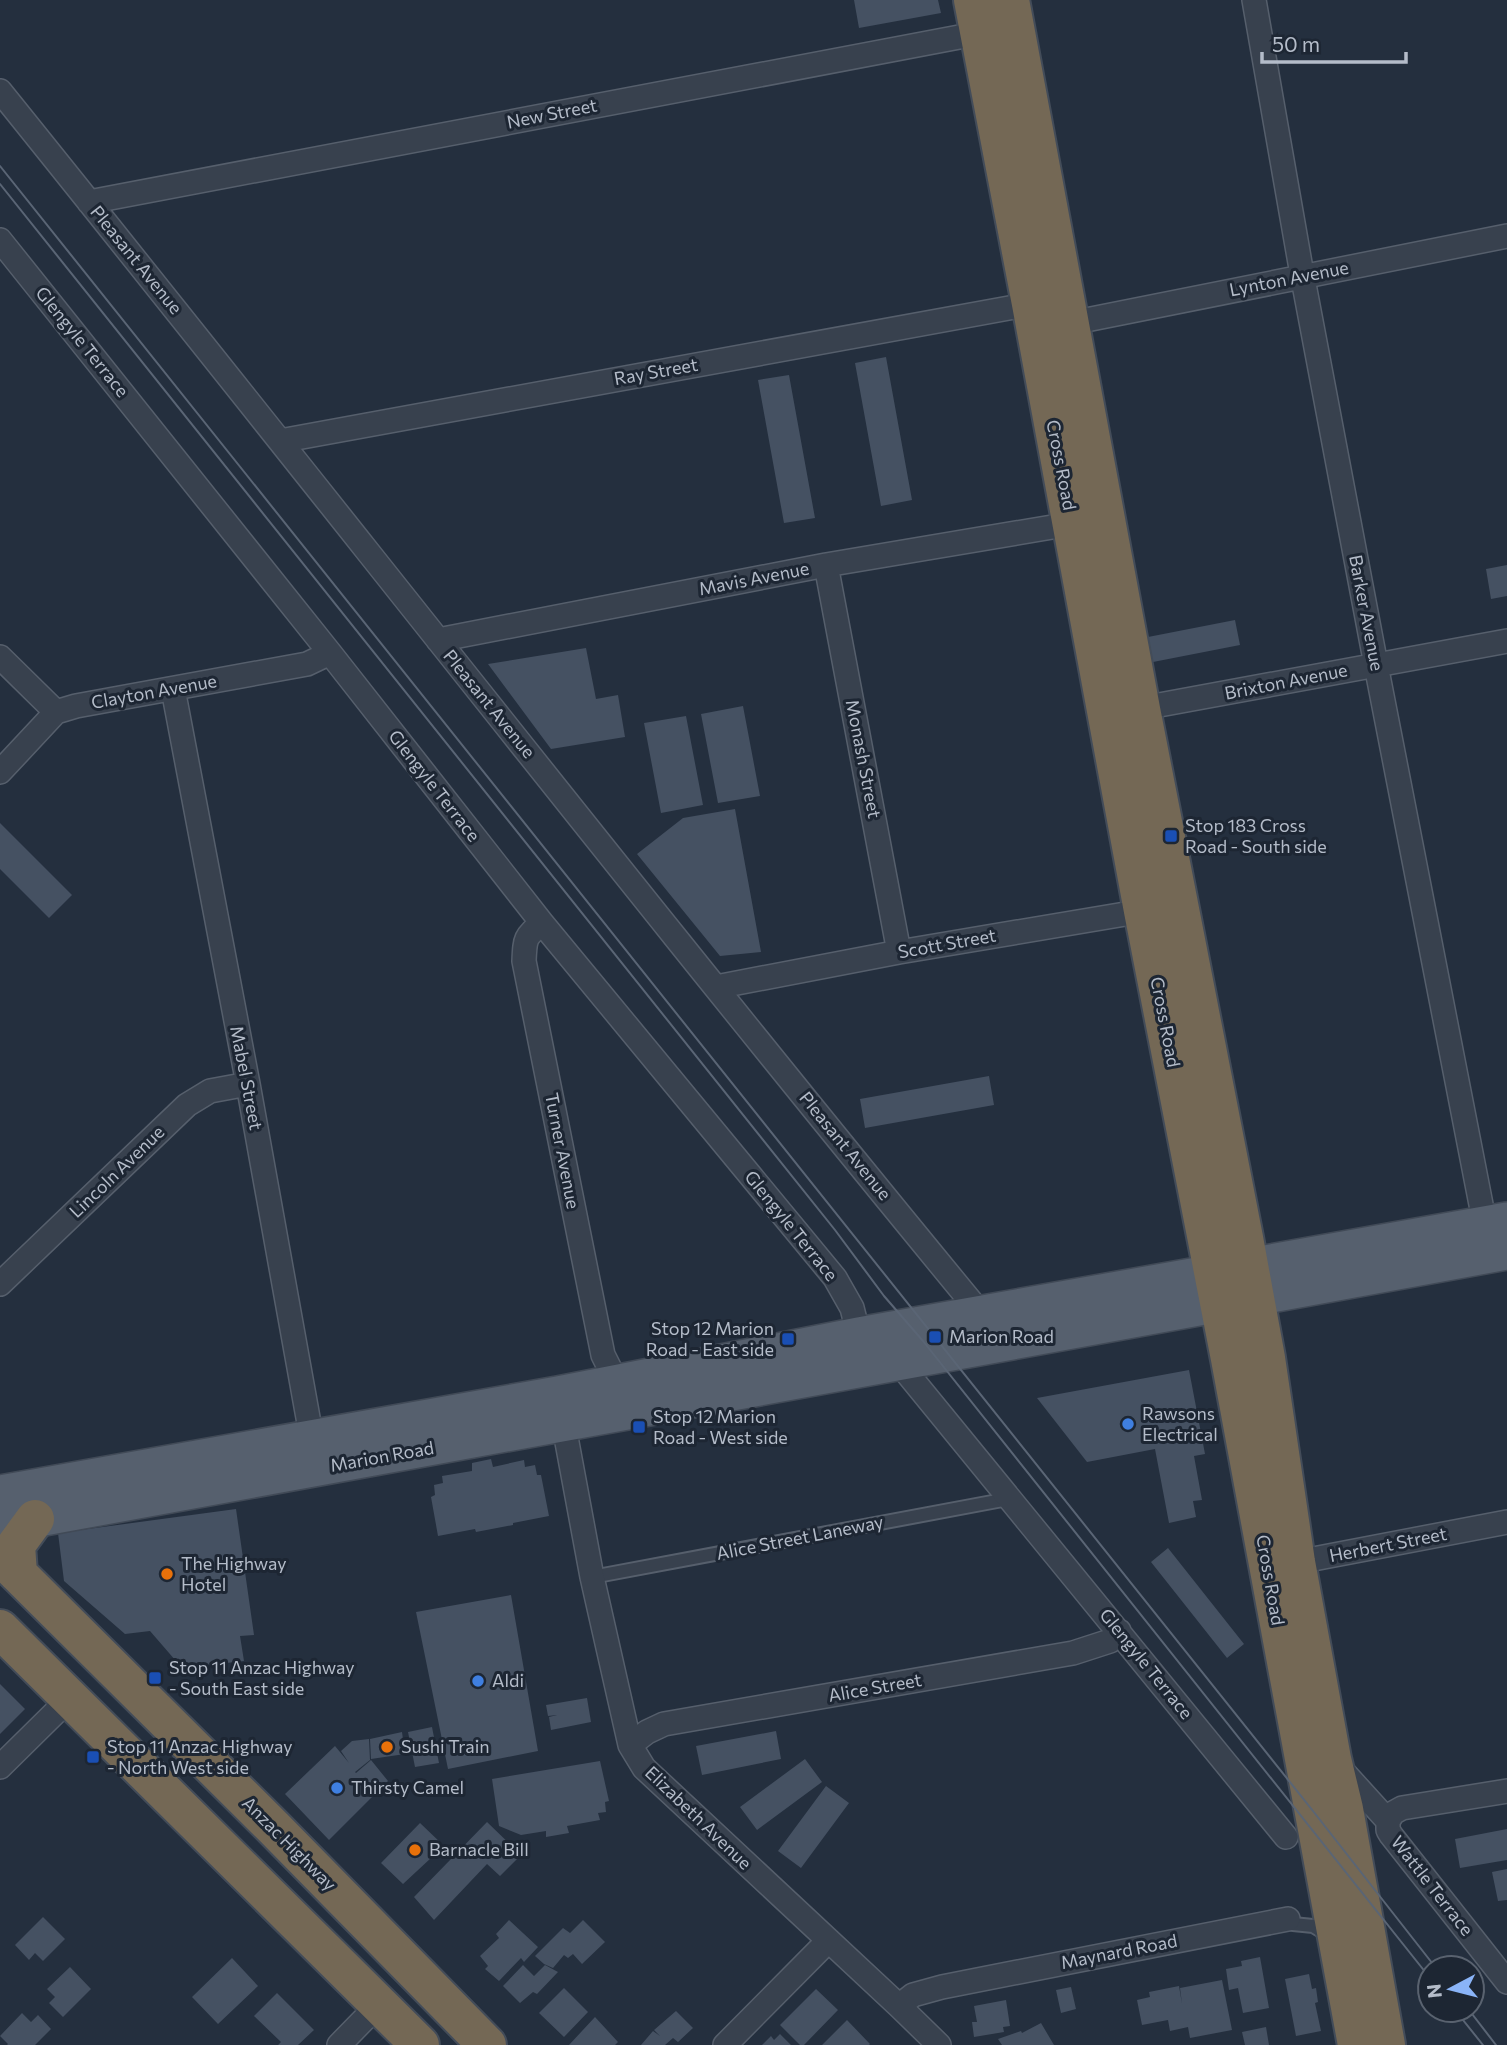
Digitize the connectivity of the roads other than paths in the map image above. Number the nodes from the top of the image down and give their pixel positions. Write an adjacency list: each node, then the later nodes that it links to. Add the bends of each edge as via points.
1 (1254, 0): 7 (street, Barker Avenue)
2 (994, 15): 4 (street, New Street); 8 (highway, Cross Road); 9 (highway, Cross Road)
3 (0, 90): 4 (street, Pleasant Avenue)
4 (89, 202): 10 (street, Pleasant Avenue)
5 (1507, 236): 7 (street, Lynton Avenue)
6 (0, 240): 15 (street, Glengyle Terrace)
7 (1303, 276): 9 (street, Lynton Avenue); 17 (street, Barker Avenue)
8 (1031, 304): 10 (street, Ray Street); 11 (highway, Cross Road)
9 (1071, 323): 11 (highway, Cross Road)
10 (280, 441): 13 (street, Pleasant Avenue)
11 (1089, 521): 12 (street, Mavis Avenue); 20 (highway, Cross Road)
12 (827, 565): 13 (street, Mavis Avenue); 24 (street, Monash Street)
13 (438, 640): 25 (street, Pleasant Avenue)
14 (1507, 640): 17 (street, Brixton Avenue)
15 (330, 653): 18 (street, Clayton Avenue, via 307,664); 23 (street, Glengyle Terrace)
16 (0, 657): 19 (street)
17 (1376, 665): 20 (street, Brixton Avenue); 28 (street, Barker Avenue)
18 (173, 689): 19 (street, Clayton Avenue); 26 (street, Mabel Street)
19 (56, 712): 21 (street)
20 (1123, 712): 22 (highway, Cross Road)
21 (0, 772)
22 (1161, 908): 24 (street, Scott Street); 27 (highway, Cross Road)
23 (542, 923): 34 (street, Glengyle Terrace, via 835,1278 852,1308); 37 (street, Turner Avenue, via 528,935 524,961)
24 (899, 952): 25 (street, Scott Street)
25 (716, 987): 33 (street, Pleasant Avenue)
26 (248, 1084): 30 (street, Lincoln Avenue, via 210,1091 187,1105); 39 (street, Mabel Street)
27 (1220, 1209): 29 (main road, via 1278,1246); 31 (highway, Cross Road); 32 (main road, via 1194,1239)
28 (1500, 1233): 29 (main road, Marion Road)
29 (1304, 1272): 31 (main road, Marion Road); 35 (main road)
30 (0, 1284)
31 (1234, 1285): 32 (main road, Marion Road); 35 (highway, Cross Road)
32 (1157, 1299): 33 (main road, Marion Road); 35 (main road, via 1211,1339); 36 (main road, Marion Road)
33 (982, 1315): 34 (main road, Marion Road)
34 (859, 1336): 37 (main road, Marion Road)
35 (1248, 1359): 45 (highway, Cross Road)
36 (898, 1362): 38 (main road, Marion Road); 41 (street, Glengyle Terrace)
37 (610, 1369): 38 (main road, Marion Road)
38 (561, 1409): 39 (main road, Marion Road); 46 (street, Elizabeth Avenue)
39 (315, 1453): 40 (main road, Marion Road); 42 (main road, Marion Road)
40 (0, 1494)
41 (1008, 1499): 46 (lane, Alice Street Laneway); 48 (street, Glengyle Terrace)
42 (17, 1522): 44 (highway)
43 (1507, 1522): 45 (street, Herbert Street)
44 (9, 1565): 54 (highway, Anzac Highway)
45 (1282, 1565): 51 (highway, Cross Road); 60 (highway, Cross Road)
46 (592, 1577): 50 (street, Elizabeth Avenue)
47 (0, 1629): 49 (highway)
48 (1119, 1631): 50 (street, Alice Street, via 1110,1641 1073,1653 664,1724); 57 (street, Glengyle Terrace)
49 (71, 1697): 52 (street); 56 (highway)
50 (630, 1745): 59 (street, Elizabeth Avenue, via 643,1768)
51 (1332, 1759): 55 (street, Wattle Terrace); 70 (highway, Cross Road)
52 (0, 1767)
53 (1507, 1791): 55 (street, via 1402,1808)
54 (239, 1794): 56 (highway); 66 (highway, Anzac Highway)
55 (1388, 1821): 61 (street, Wattle Terrace, via 1391,1835)
56 (208, 1836): 62 (highway)
57 (1286, 1837)
58 (1287, 1919): 60 (lane, Maynard Road, via 1319,1928); 63 (street, Maynard Road, via 942,1987 913,1996)
59 (828, 1941): 63 (street, Elizabeth Avenue); 67 (street)
60 (1337, 1942): 69 (highway, Cross Road)
61 (1507, 1982)
62 (379, 2004): 64 (street); 65 (highway)
63 (900, 2006): 68 (street, Elizabeth Avenue)
64 (340, 2045)
65 (420, 2045)
66 (487, 2045)
67 (725, 2045)
68 (939, 2045)
69 (1357, 2045)
70 (1386, 2045)

